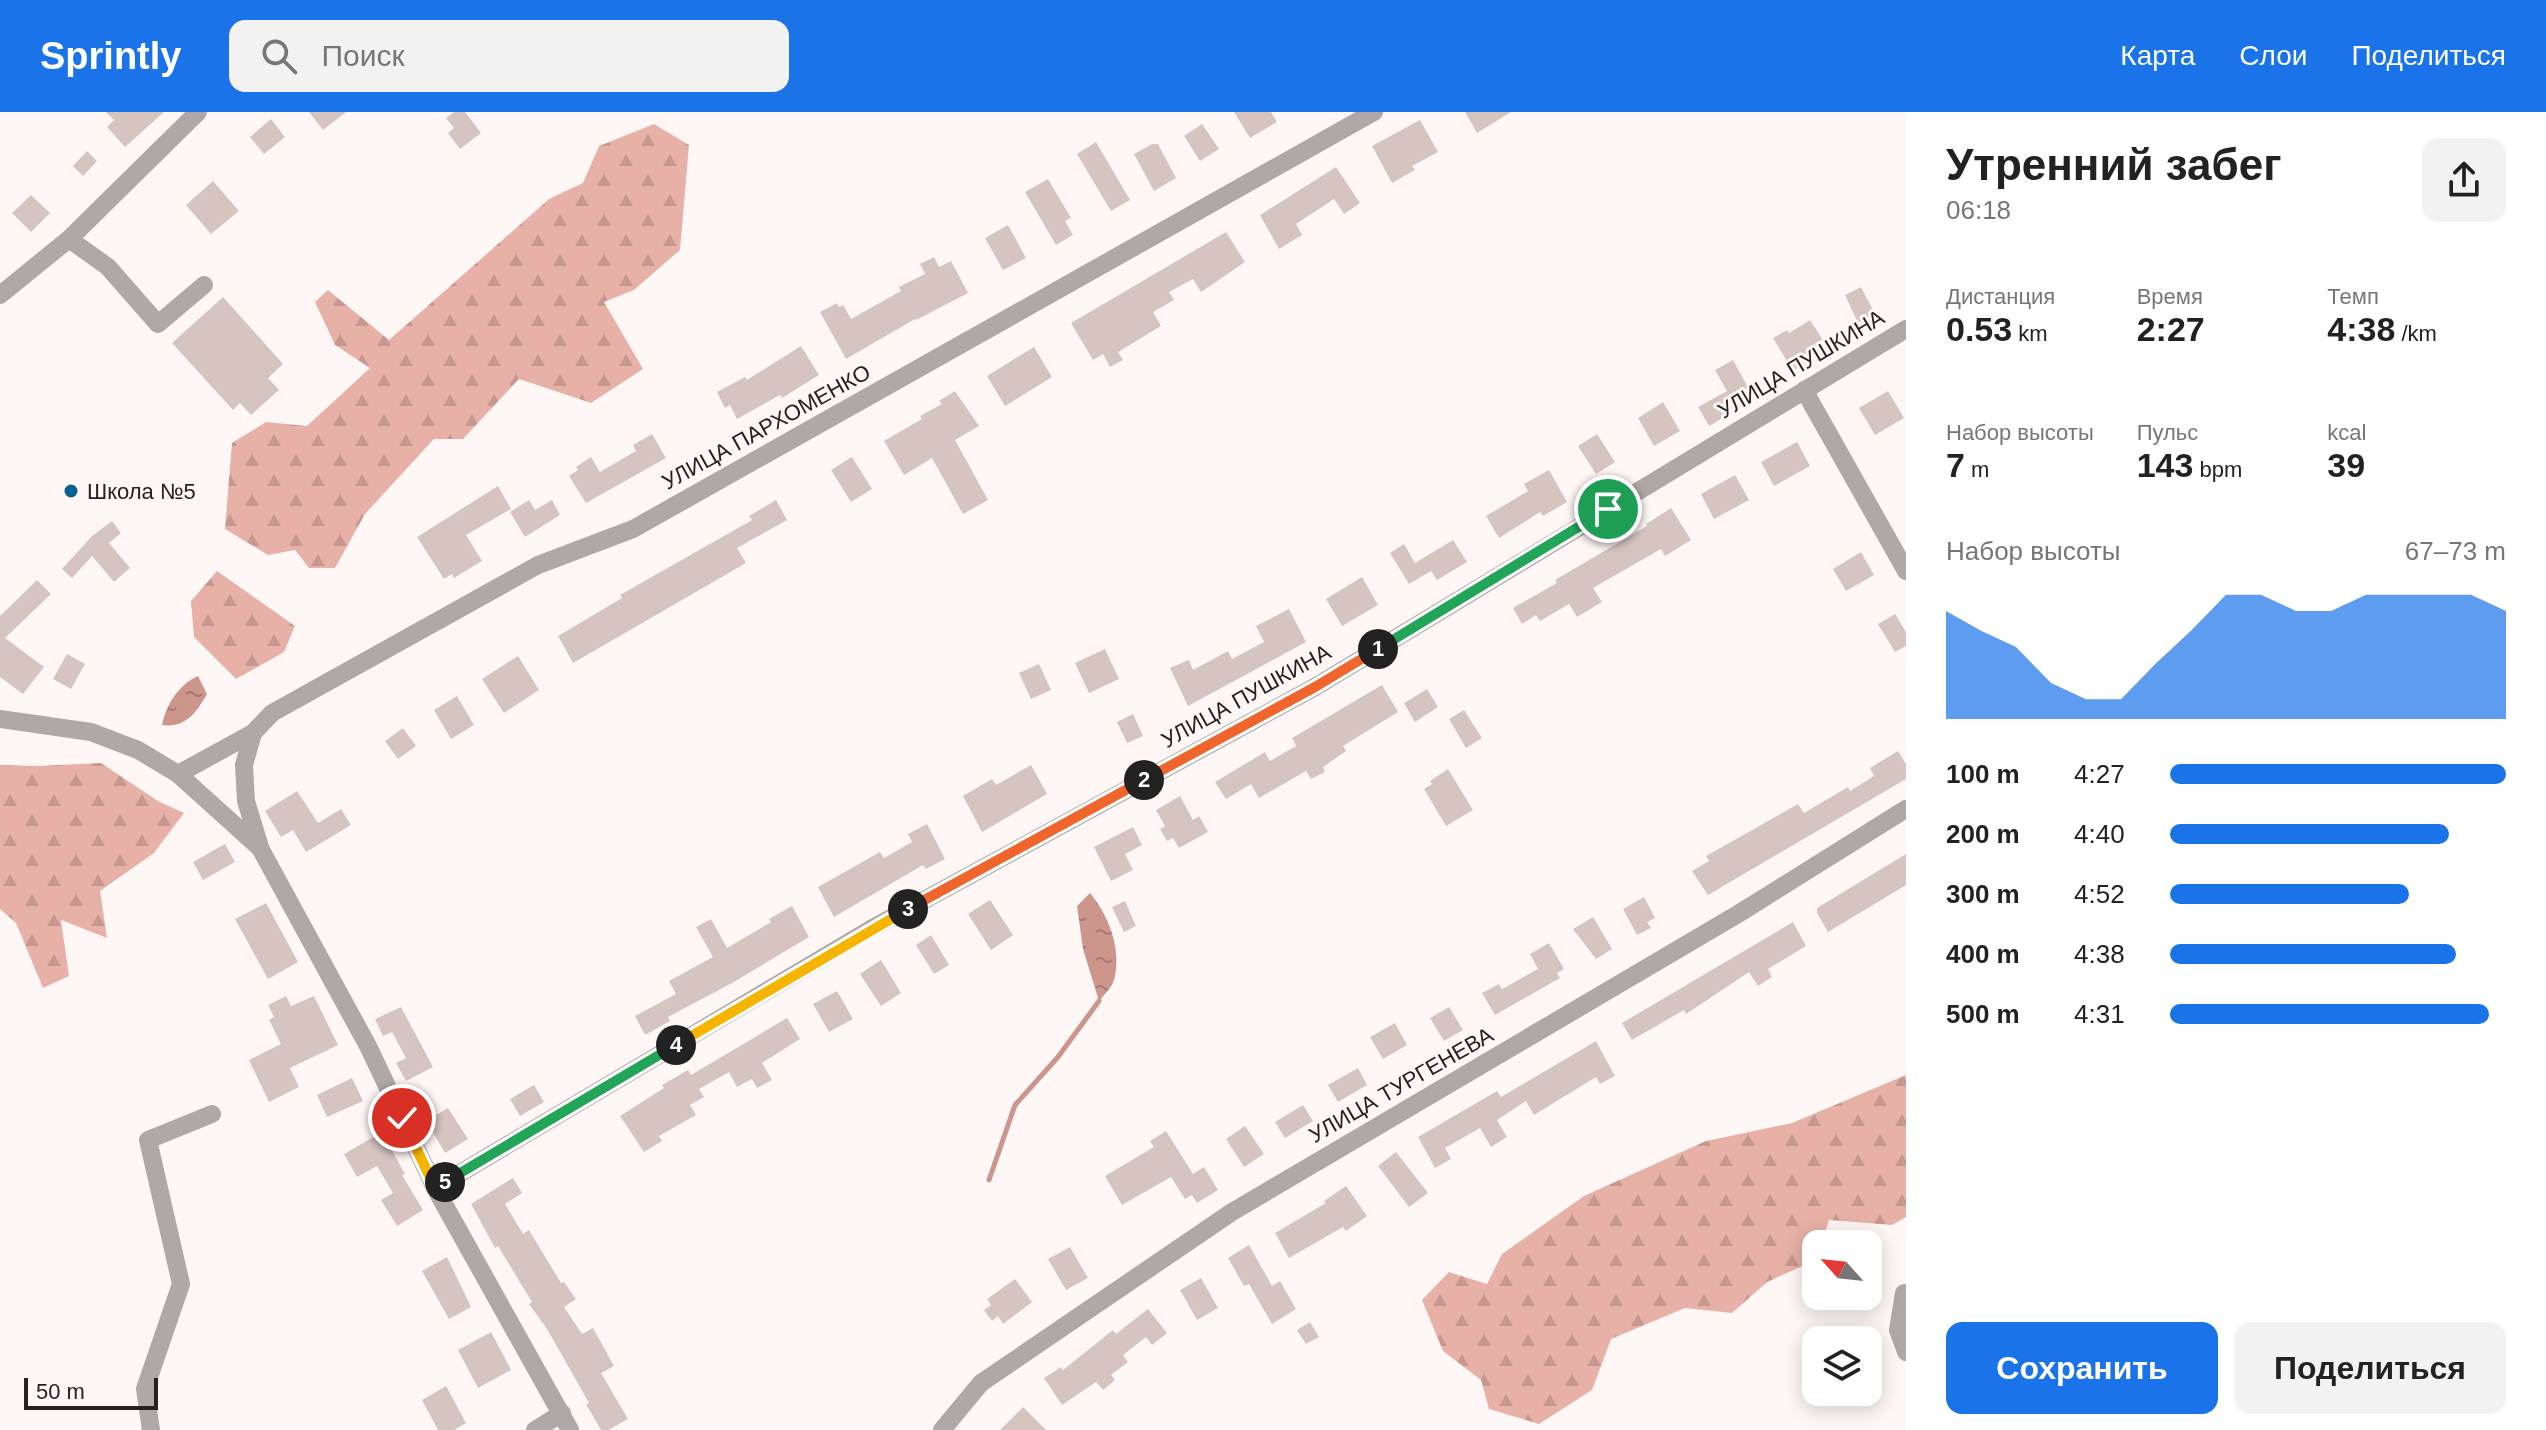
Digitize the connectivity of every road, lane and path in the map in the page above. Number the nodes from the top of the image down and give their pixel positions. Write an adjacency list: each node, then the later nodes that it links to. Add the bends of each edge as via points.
1 (198, 112): 3 (street)
2 (1374, 112): 10 (street, УЛИЦА ПАРХОМЕНКО, via 633,529 525,572 272,713)
3 (69, 239): 4 (street, via 108,267 158,324); 5 (street)
4 (204, 285)
5 (0, 295)
6 (1906, 329): 7 (street, УЛИЦА ПУШКИНА)
7 (1804, 390): 8 (street); 15 (street, УЛИЦА ПУШКИНА, via 1315,687 871,929)
8 (1906, 571)
9 (0, 719): 11 (street, via 91,732 138,750)
10 (253, 733): 11 (street, УЛИЦА ПАРХОМЕНКО); 13 (street, via 244,765 246,801)
11 (178, 774): 13 (street)
12 (1906, 809): 21 (street, УЛИЦА ТУРГЕНЕВА, via 1232,1212 981,1383)
13 (260, 848): 15 (street, via 369,1048)
14 (212, 1114): 19 (street, via 148,1140 181,1284 145,1389)
15 (435, 1188): 18 (street)
16 (1906, 1295): 17 (street, via 1898,1330)
17 (1906, 1352)
18 (566, 1422): 20 (street)
19 (151, 1430)
20 (535, 1430)
21 (942, 1430)

